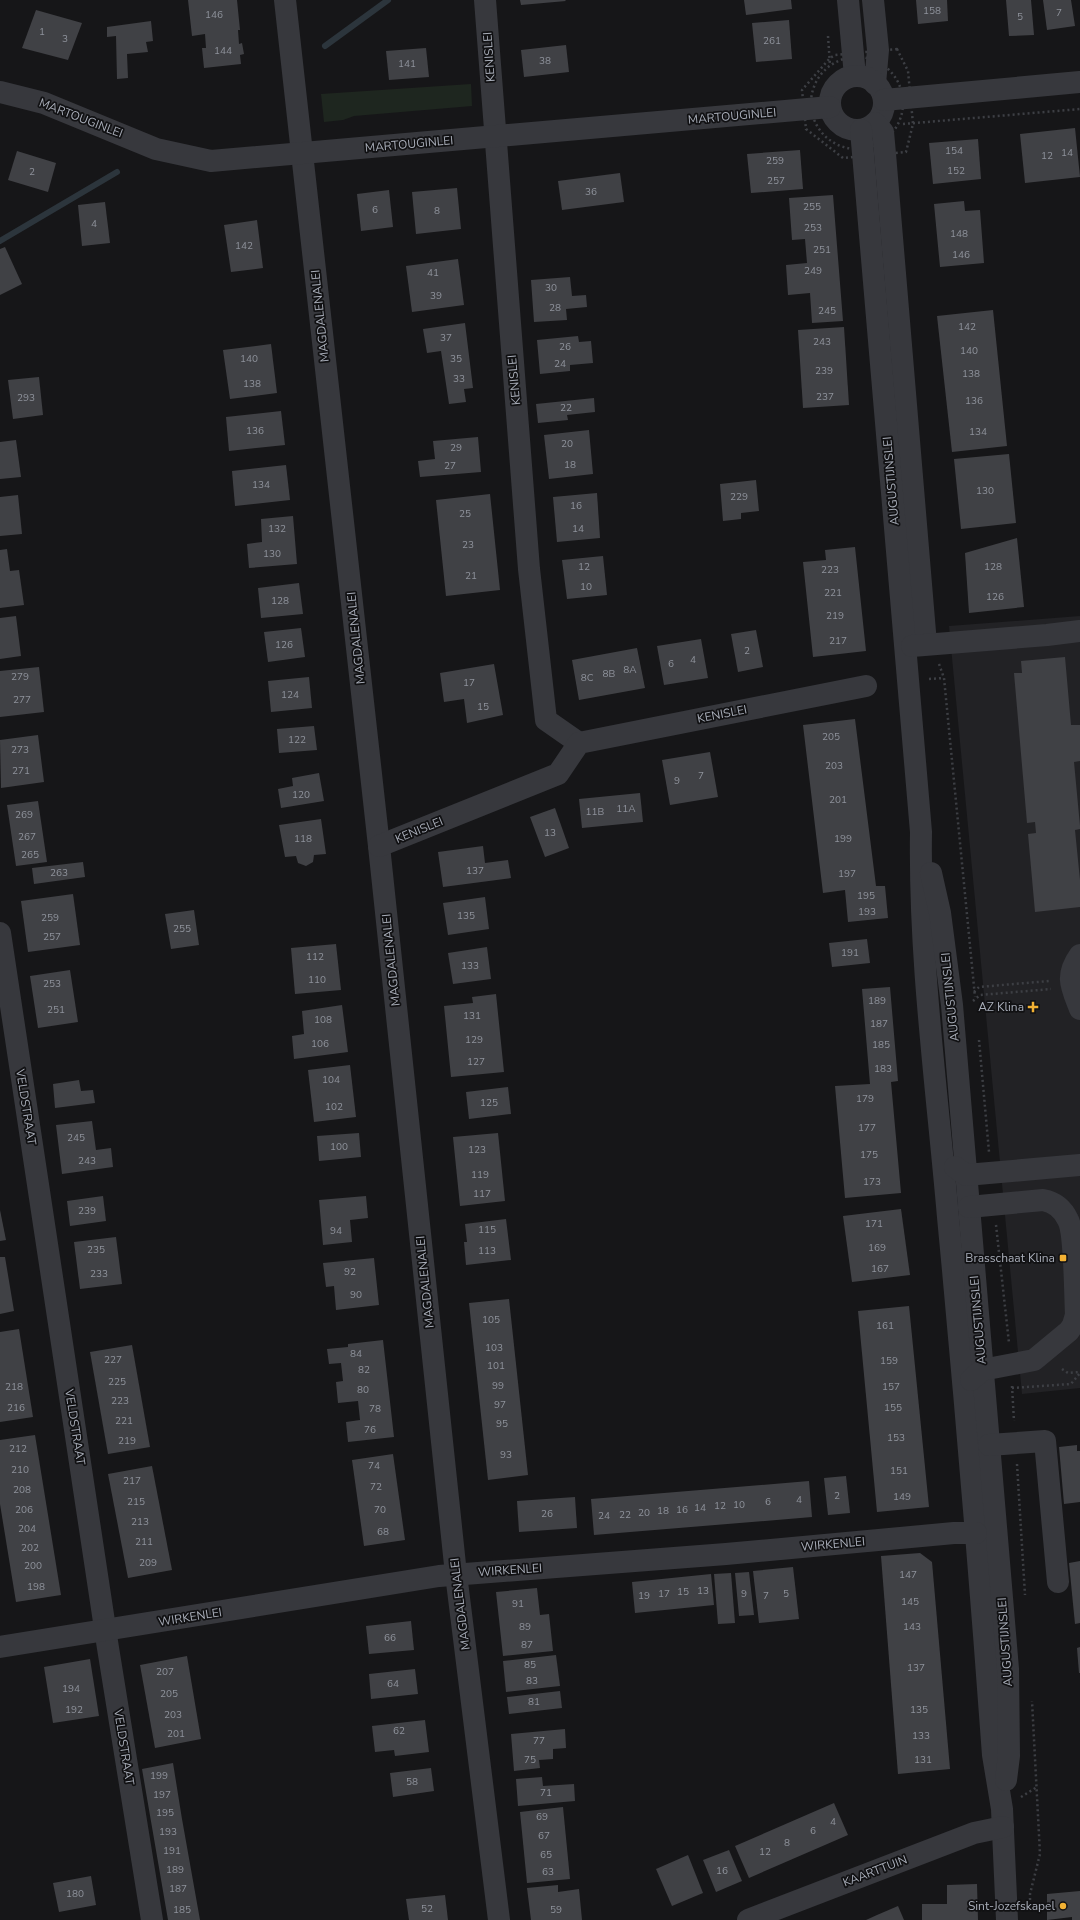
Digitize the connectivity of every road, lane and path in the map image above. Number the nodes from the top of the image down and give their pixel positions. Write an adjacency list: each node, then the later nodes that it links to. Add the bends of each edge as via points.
1 (285, 0): 14 (street, MAGDALENALEI)
2 (484, 0): 13 (street, KENISLEI)
3 (848, 0): 5 (street)
4 (873, 0): 8 (street, AUGUSTIJNSLEI)
5 (855, 76): 8 (street, via 869,79); 9 (street, via 844,79 835,86 830,96)
6 (1080, 82): 8 (street)
7 (0, 92): 14 (street, MARTOUGINLEI, via 44,103 156,148 211,161)
8 (879, 92): 12 (street, AUGUSTIJNSLEI, via 883,109)
9 (830, 107): 12 (street, via 832,115 844,127); 13 (street, MARTOUGINLEI)
10 (1080, 109): 11 (path)
11 (898, 124)
12 (868, 127): 16 (street, AUGUSTIJNSLEI)
13 (495, 137): 14 (street, MARTOUGINLEI); 18 (street, KENISLEI, via 529,569 546,720)
14 (302, 153): 20 (street, MAGDALENALEI)
15 (1080, 631): 16 (street)
16 (915, 646): 19 (street, AUGUSTIJNSLEI); 24 (path, via 937,659 944,678)
17 (866, 686): 18 (street, KENISLEI)
18 (579, 743): 20 (street, KENISLEI, via 558,774)
19 (921, 832): 26 (street, AUGUSTIJNSLEI, via 940,914); 29 (street, AUGUSTIJNSLEI, via 920,880)
20 (379, 846): 46 (street, MAGDALENALEI)
21 (0, 933): 48 (street, VELDSTRAAT)
22 (1080, 955): 23 (street, via 1073,964)
23 (1070, 983): 24 (path, via 980,987); 25 (path, via 984,995); 28 (street)
24 (974, 991): 25 (path); 26 (path)
25 (975, 999): 26 (path, via 971,1002); 27 (path)
26 (951, 1000): 32 (street, AUGUSTIJNSLEI)
27 (976, 1007)
28 (1080, 1009)
29 (930, 1019): 32 (street, via 943,1030); 40 (street, AUGUSTIJNSLEI)
30 (979, 1039): 33 (path)
31 (1080, 1165): 33 (street)
32 (960, 1171): 33 (street); 35 (street, AUGUSTIJNSLEI)
33 (991, 1174)
34 (994, 1204): 35 (street); 36 (path); 36 (street, via 1043,1200 1052,1202 1070,1221 1073,1247 1076,1315 1073,1325 1056,1344 1034,1360)
35 (969, 1207): 38 (street, AUGUSTIJNSLEI)
36 (1011, 1364): 38 (street); 41 (path)
37 (1062, 1369): 39 (path, via 1068,1373)
38 (982, 1370): 40 (street); 43 (street, AUGUSTIJNSLEI)
39 (1080, 1372): 41 (path, via 1071,1384)
40 (964, 1386): 44 (street, AUGUSTIJNSLEI)
41 (1012, 1388): 42 (path)
42 (1016, 1444): 43 (street); 45 (path); 47 (street, via 1045,1441)
43 (989, 1445): 51 (street, AUGUSTIJNSLEI, via 1008,1668 1008,1756)
44 (976, 1533): 46 (street, WIRKENLEI); 51 (street, AUGUSTIJNSLEI, via 993,1755)
45 (1022, 1533)
46 (456, 1574): 48 (street, WIRKENLEI); 54 (street, MAGDALENALEI)
47 (1058, 1582)
48 (106, 1630): 49 (street, WIRKENLEI); 53 (street, VELDSTRAAT)
49 (0, 1647)
50 (1037, 1786): 52 (path, via 1040,1854 1030,1894)
51 (1002, 1818): 55 (street, KAARTTUIN, via 974,1833); 56 (street, AUGUSTIJNSLEI)
52 (1030, 1907)
53 (152, 1920)
54 (499, 1920)
55 (748, 1920)
56 (1007, 1920)

